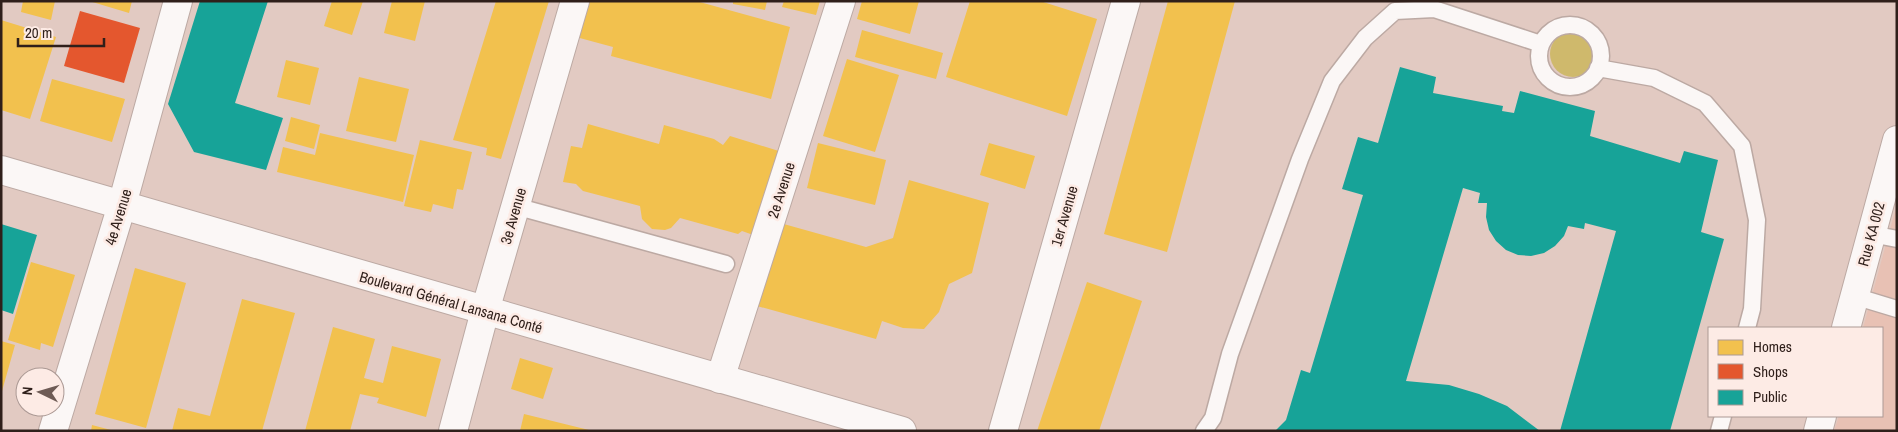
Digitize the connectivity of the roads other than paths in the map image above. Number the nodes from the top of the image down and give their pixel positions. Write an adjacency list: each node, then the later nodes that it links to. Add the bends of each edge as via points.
1 (178, 1): 9 (street, 4e Avenue)
2 (575, 1): 10 (street, 3e Avenue)
3 (841, 1): 18 (street, 2e Avenue)
4 (1126, 1): 24 (street, 1er Avenue)
5 (1541, 44): 6 (lane, via 1540,65 1553,82 1574,87 1593,76); 6 (lane, via 1555,28 1576,25 1594,36 1599,46); 25 (lane, via 1434,9 1395,11 1365,38 1332,81 1325,98 1230,354 1213,418)
6 (1598, 68): 16 (lane, via 1654,78 1705,103 1742,146 1757,220 1752,309)
7 (1897, 140): 11 (street, Rue KA 002)
8 (1, 170): 9 (street, Boulevard Général Lansana Conté)
9 (122, 205): 15 (street, Boulevard Général Lansana Conté); 21 (street, 4e Avenue)
10 (515, 206): 12 (lane); 15 (street, 3e Avenue)
11 (1884, 237): 13 (street, Rue KA 002)
12 (726, 264)
13 (1854, 296): 14 (lane); 17 (street, Rue KA 002)
14 (1897, 309)
15 (485, 311): 18 (street, Boulevard Général Lansana Conté); 22 (street, 3e Avenue)
16 (1747, 327)
17 (1846, 327)
18 (720, 379): 23 (street, Boulevard Général Lansana Conté)
19 (1723, 417): 26 (lane)
20 (1822, 417): 27 (street)
21 (53, 431)
22 (453, 431)
23 (902, 431)
24 (1003, 431)
25 (1204, 431)
26 (1719, 431)
27 (1818, 431)

